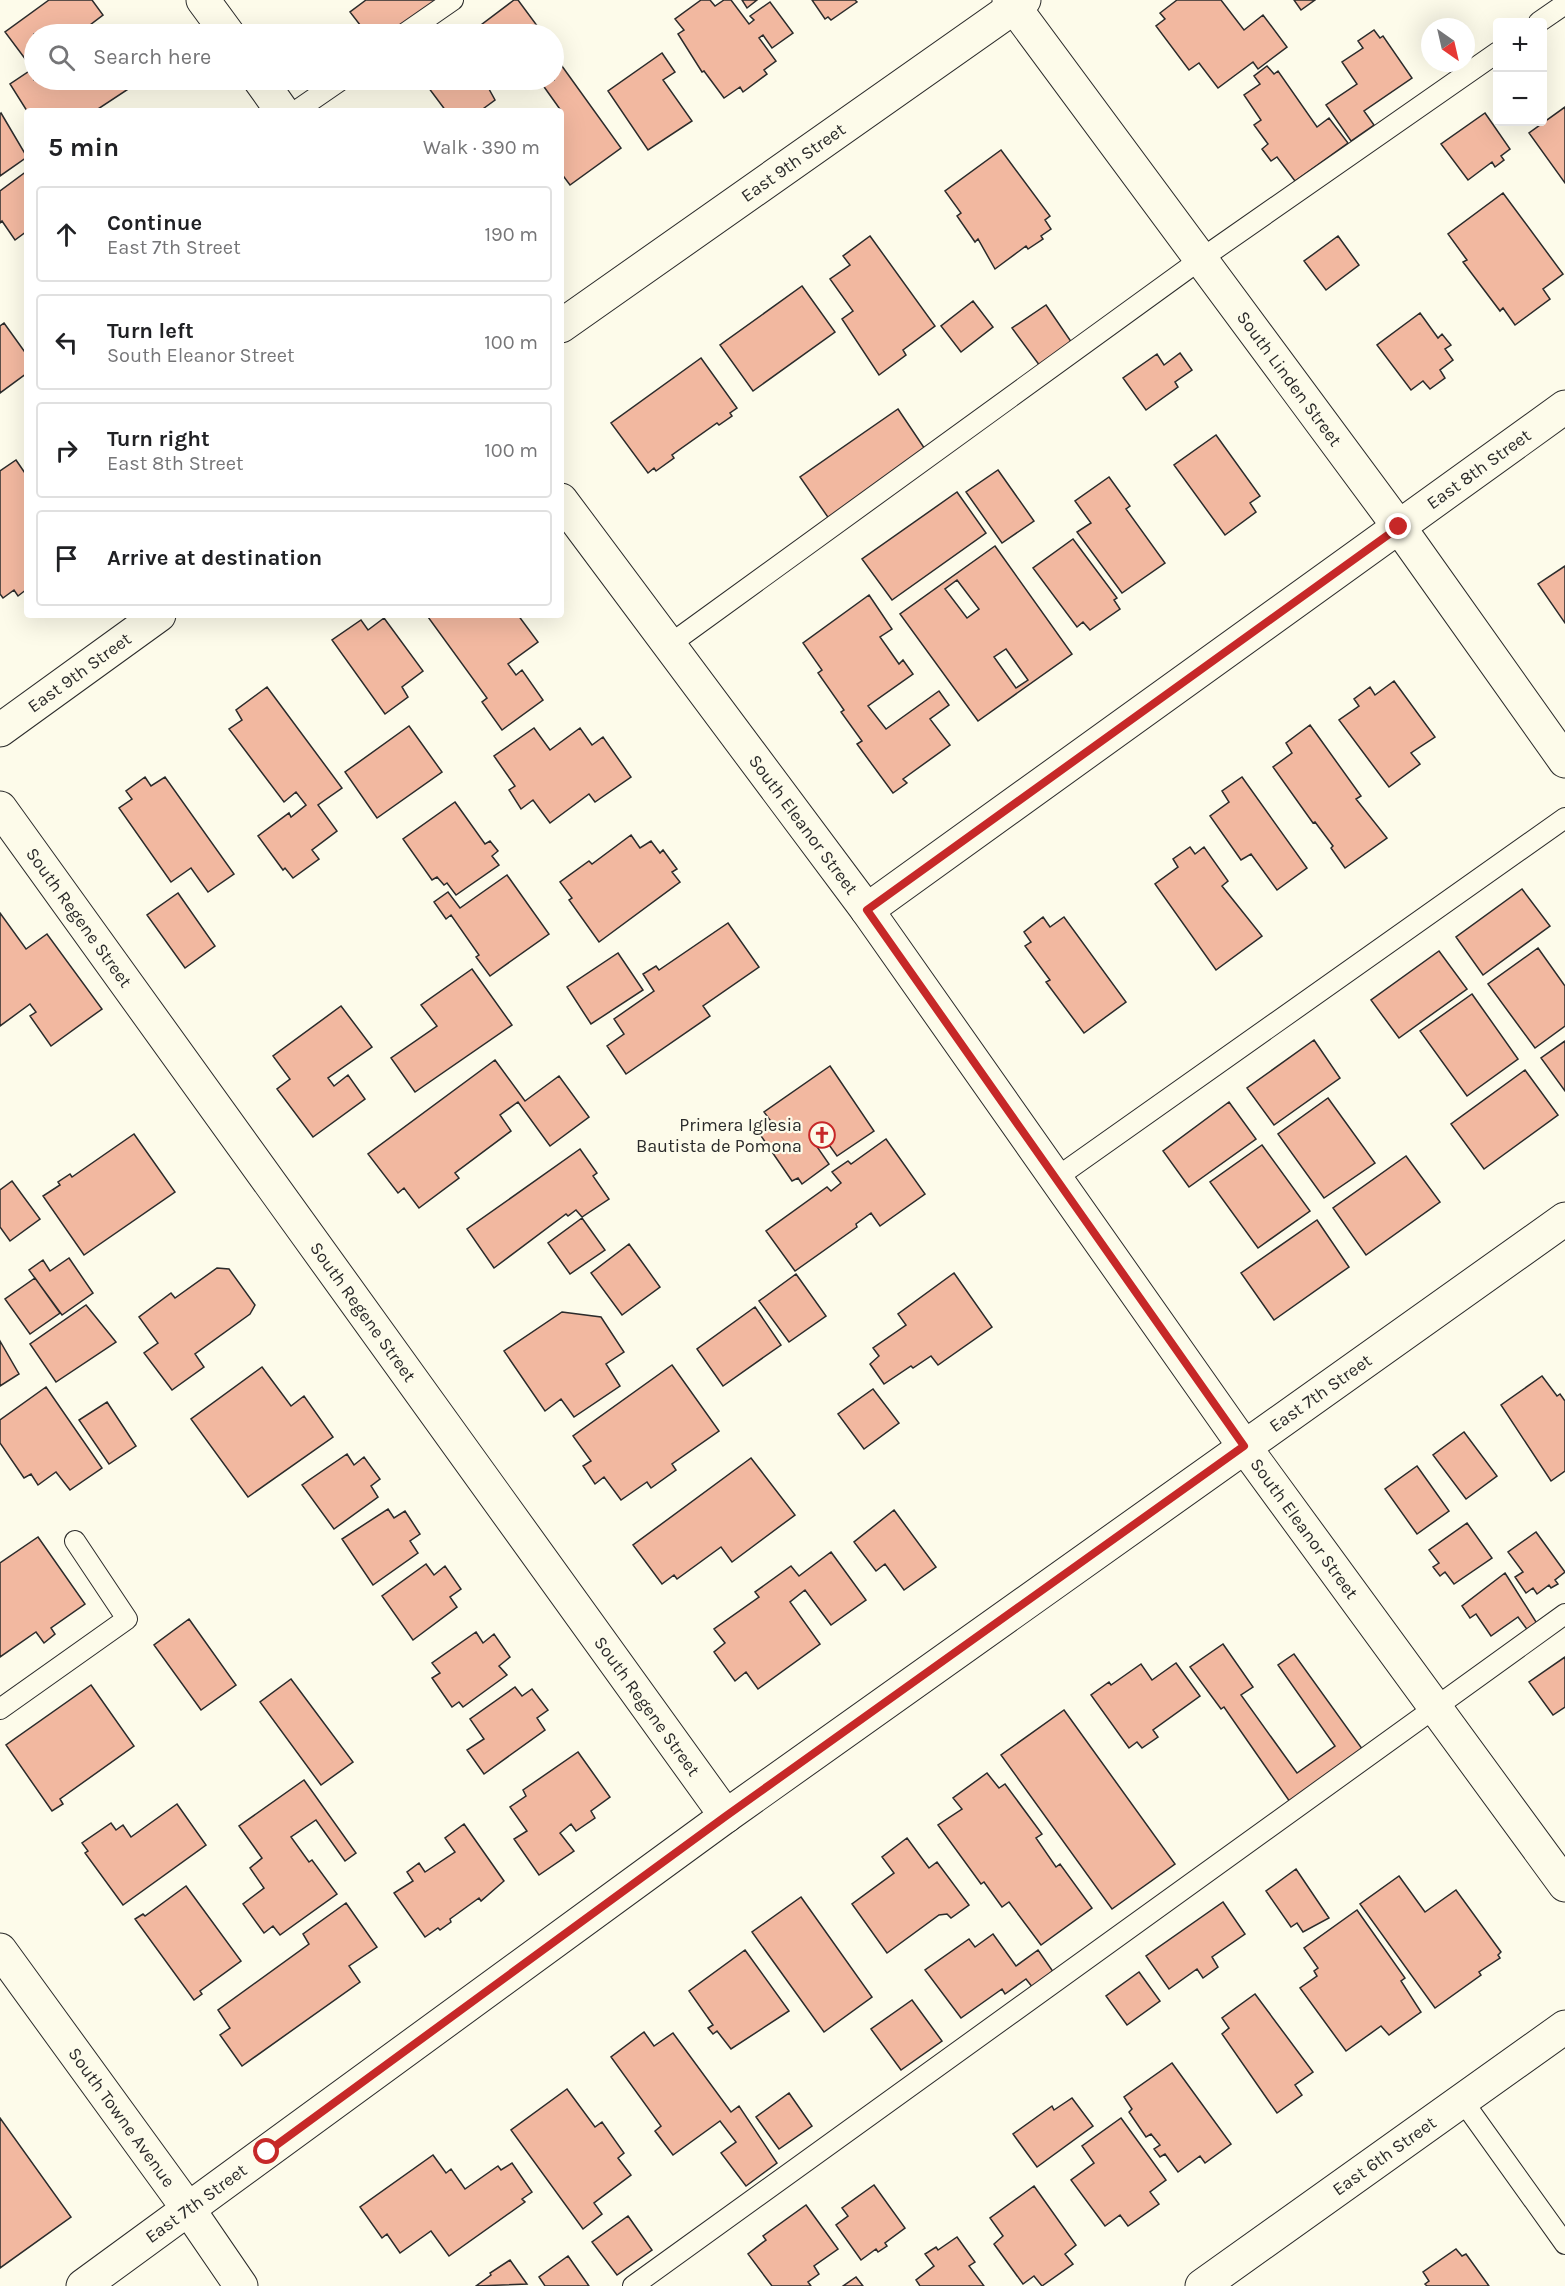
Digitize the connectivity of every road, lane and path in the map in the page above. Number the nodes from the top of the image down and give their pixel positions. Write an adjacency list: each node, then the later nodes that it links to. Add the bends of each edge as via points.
1 (203, 0): 6 (street)
2 (453, 0): 7 (lane)
3 (1016, 2): 13 (street, South Linden Street); 14 (street, East 9th Street)
4 (1565, 4): 5 (lane)
5 (1545, 18)
6 (221, 24)
7 (418, 24)
8 (1493, 54): 13 (lane)
9 (267, 90): 11 (street)
10 (326, 90): 12 (lane)
11 (280, 108)
12 (300, 108)
13 (1201, 259): 17 (street, South Linden Street); 19 (lane)
14 (564, 324)
15 (1565, 407): 17 (street, East 8th Street)
16 (564, 504): 19 (street, South Eleanor Street)
17 (1399, 527): 21 (street, South Linden Street); 24 (street, East 8th Street)
18 (155, 618): 20 (street, East 9th Street)
19 (669, 645): 24 (street, South Eleanor Street)
20 (0, 730)
21 (1565, 761)
22 (0, 808): 32 (street, South Regene Street)
23 (1565, 818): 25 (lane)
24 (867, 910): 25 (street, South Eleanor Street)
25 (1056, 1178): 27 (street, South Eleanor Street)
26 (1565, 1219): 27 (street, East 7th Street)
27 (1244, 1446): 30 (street, South Eleanor Street); 32 (street, East 7th Street)
28 (75, 1540): 31 (lane, via 127,1618)
29 (1565, 1614): 30 (lane)
30 (1437, 1707): 33 (street, South Eleanor Street); 41 (lane)
31 (0, 1709)
32 (726, 1816): 37 (street, East 7th Street)
33 (1565, 1885)
34 (1, 1952): 37 (street, South Towne Avenue)
35 (1565, 2027): 36 (street, East 6th Street)
36 (1462, 2100): 38 (lane); 42 (street, East 6th Street)
37 (189, 2210): 39 (street, East 7th Street); 40 (street, South Towne Avenue)
38 (1565, 2244)
39 (83, 2286)
40 (241, 2286)
41 (633, 2286)
42 (1202, 2286)

